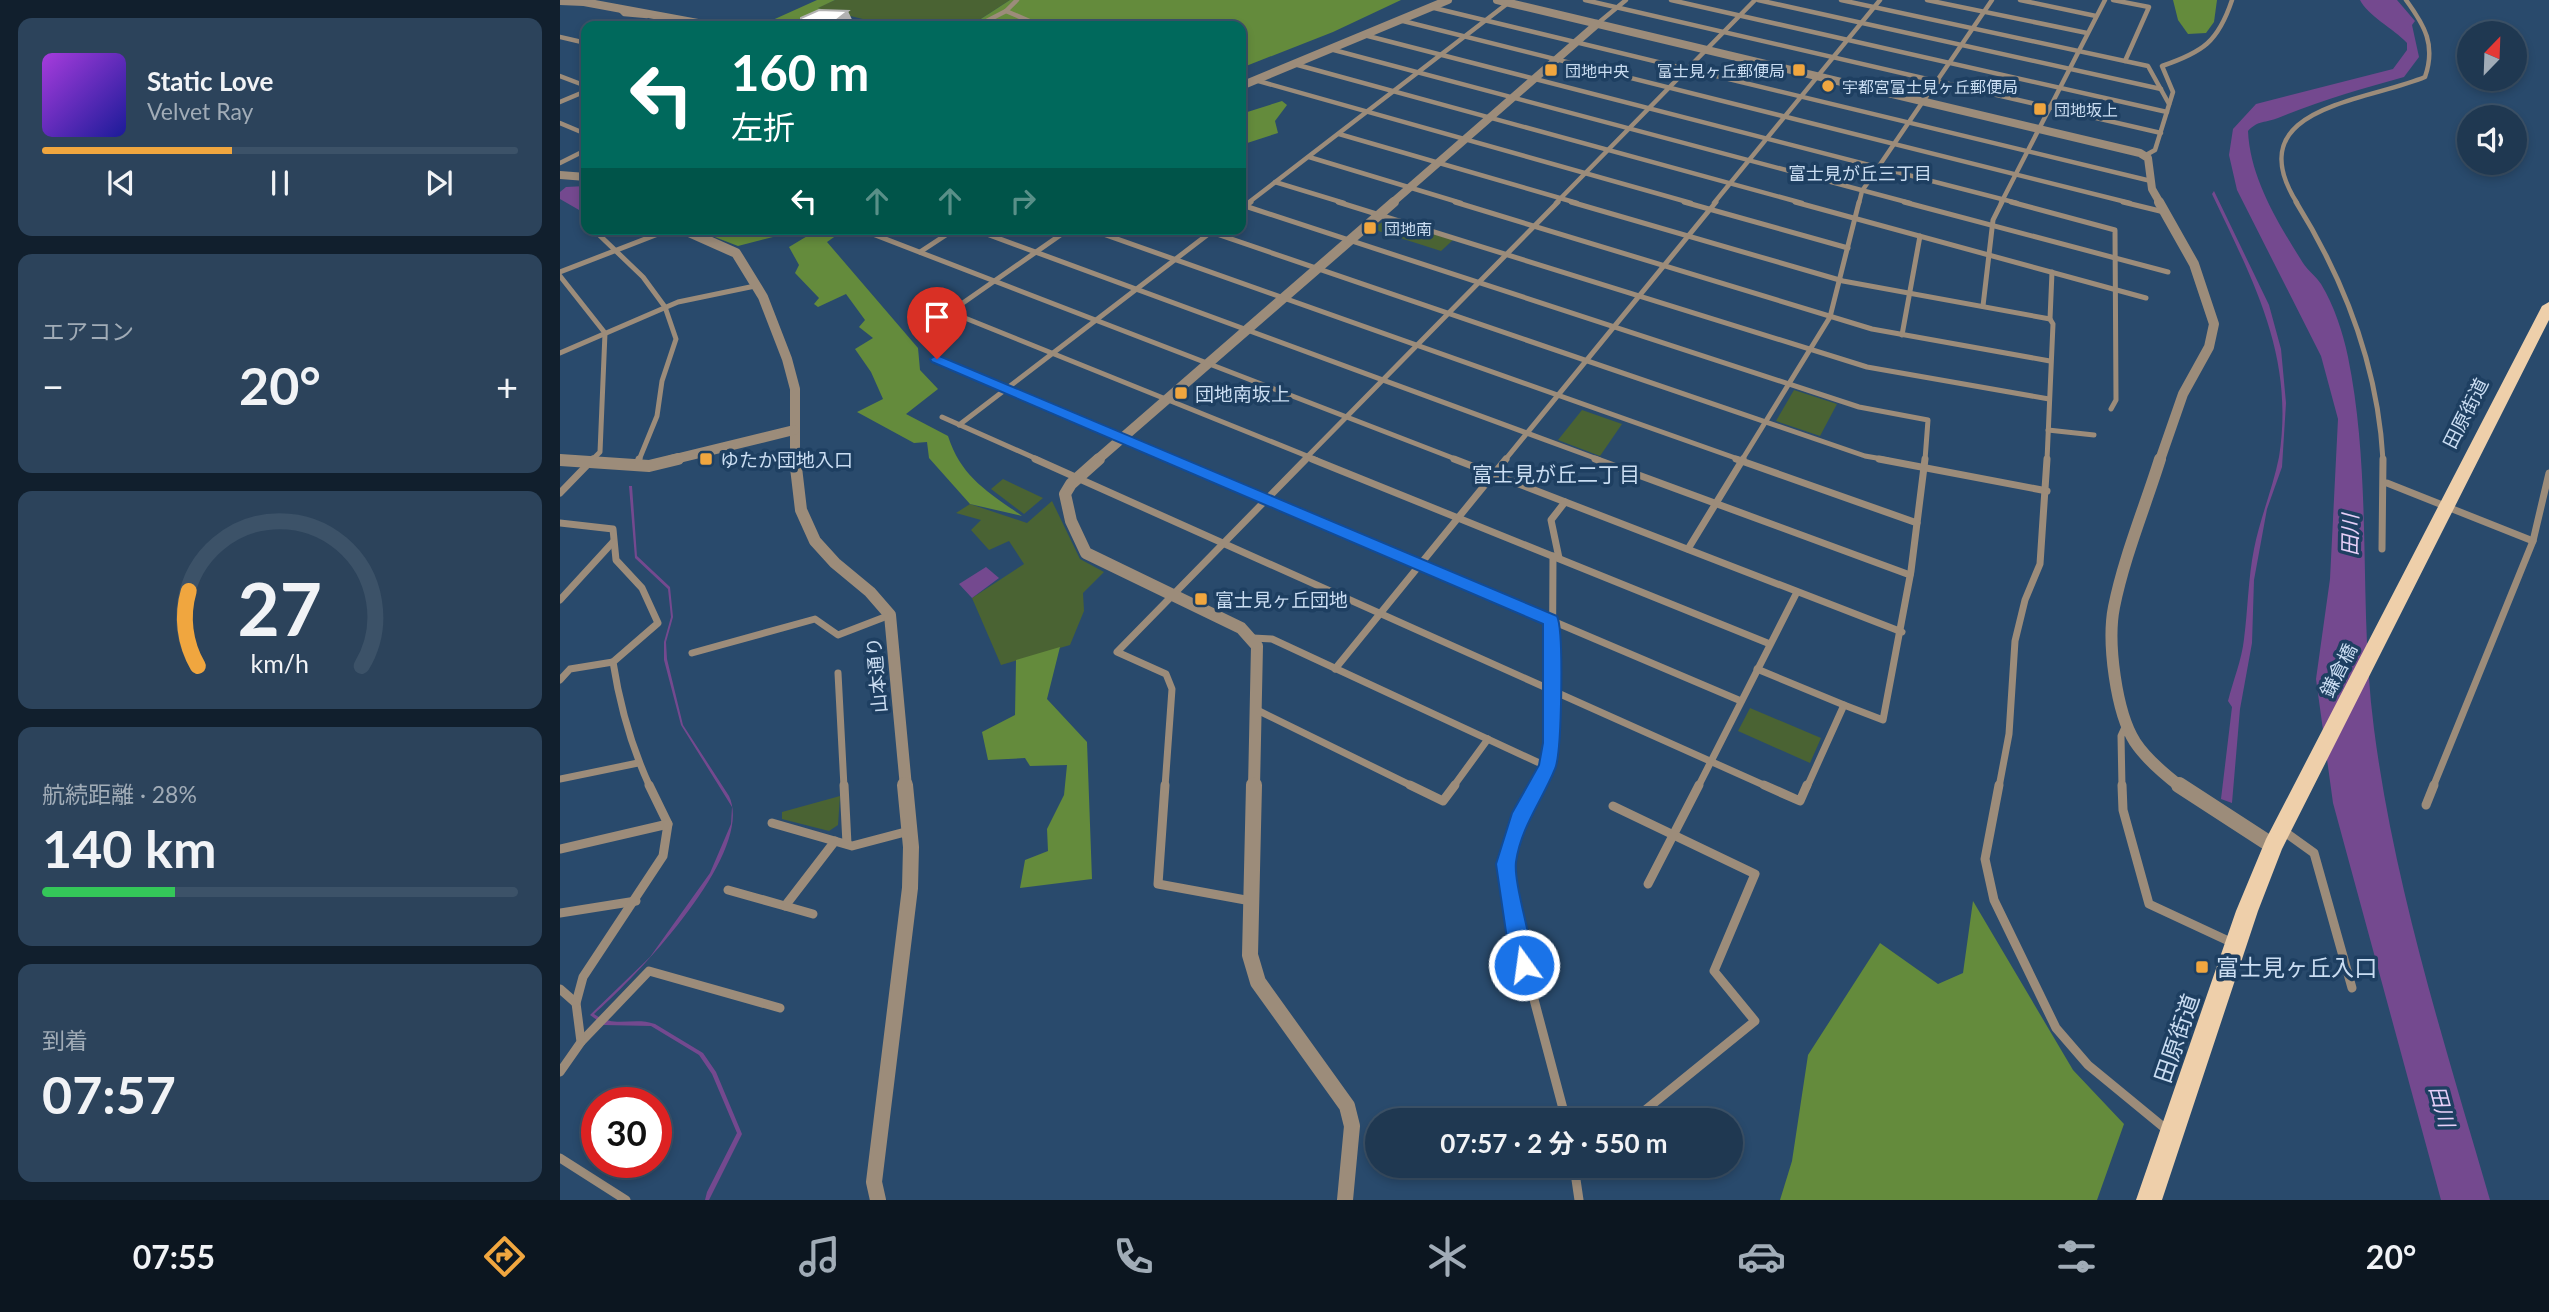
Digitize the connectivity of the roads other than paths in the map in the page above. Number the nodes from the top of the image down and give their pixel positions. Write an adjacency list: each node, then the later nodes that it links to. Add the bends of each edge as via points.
1 (1017, 0): 23 (street)
2 (1448, 0): 20 (street)
3 (1497, 0): 18 (street)
4 (1585, 0): 22 (street)
5 (1626, 0): 22 (street)
6 (1671, 0): 25 (street)
7 (1757, 0): 25 (street); 32 (street)
8 (1841, 0): 21 (street)
9 (1880, 0): 21 (street)
10 (1927, 0): 24 (street)
11 (1992, 0): 24 (street)
12 (2020, 0): 26 (street)
13 (2105, 0): 26 (street)
14 (2113, 0): 50 (street, via 2149,7)
15 (2232, 0): 72 (street, via 2216,41 2198,54 2162,66 2173,92)
16 (2406, 0): 197 (street, via 2430,37 2432,58 2425,76 2298,122 2285,138 2281,157 2286,185 2341,285 2360,336 2382,435)
17 (561, 1): 19 (street, bridge)
18 (1511, 1): 28 (street); 33 (street)
19 (584, 2): 29 (street)
20 (1430, 7): 27 (street); 28 (street)
21 (1874, 7): 32 (street); 34 (street)
22 (1617, 8): 33 (street); 35 (street)
23 (1006, 10): 30 (street); 31 (street)
24 (1984, 12): 34 (street); 36 (street)
25 (1740, 15): 35 (street); 40 (street)
26 (2096, 16): 36 (street)
27 (1399, 20): 37 (street); 38 (street)
28 (1486, 20): 38 (street); 42 (street)
29 (689, 21)
30 (986, 21)
31 (1036, 21)
32 (1861, 23): 40 (street); 43 (street)
33 (1597, 24): 42 (street); 45 (street)
34 (1972, 28): 43 (street); 46 (street)
35 (1723, 32): 45 (street); 48 (street)
36 (2087, 33): 46 (street)
37 (1364, 35): 44 (street); 47 (street)
38 (1465, 36): 47 (street); 49 (street)
39 (560, 37): 41 (street)
40 (1848, 40): 48 (street); 51 (street)
41 (581, 42)
42 (1577, 42): 49 (street); 53 (street)
43 (1961, 46): 51 (street); 54 (street)
44 (1330, 49): 52 (street); 55 (street)
45 (1706, 50): 53 (street); 57 (street)
46 (2078, 51): 50 (street); 54 (street)
47 (1442, 54): 55 (street); 58 (street)
48 (1833, 58): 57 (street); 60 (street)
49 (1557, 60): 58 (street); 63 (street)
50 (2125, 61): 65 (street, via 2148,66)
51 (1950, 63): 60 (street); 64 (street)
52 (1294, 64): 59 (street); 67 (street)
53 (1687, 69): 63 (street); 69 (street)
54 (2069, 69): 64 (street); 65 (street)
55 (1419, 72): 67 (street); 68 (street)
56 (560, 76): 62 (street)
57 (1818, 76): 69 (street); 71 (street)
58 (1535, 78): 68 (street); 73 (street)
59 (1255, 80): 61 (street); 75 (street)
60 (1937, 82): 71 (street); 74 (street)
61 (1246, 84)
62 (581, 86)
63 (1670, 87): 73 (street); 77 (street)
64 (2059, 88): 74 (street); 76 (street)
65 (2161, 89): 72 (street)
66 (581, 91): 70 (street)
67 (1395, 91): 75 (street); 78 (street)
68 (1514, 97): 78 (street); 81 (street)
69 (1801, 97): 77 (street); 80 (street)
70 (560, 102)
71 (1923, 102): 80 (street); 82 (street)
72 (2169, 104): 76 (street)
73 (1650, 107): 81 (street); 86 (street)
74 (2048, 107): 82 (street); 84 (street)
75 (1367, 112): 85 (street); 87 (street)
76 (2167, 112): 84 (street)
77 (1785, 116): 86 (street); 88 (street)
78 (1490, 118): 87 (street); 89 (street)
79 (560, 123): 83 (street)
80 (1909, 123): 88 (street); 91 (street)
81 (1629, 128): 89 (street); 94 (street)
82 (2037, 129): 91 (street); 92 (street)
83 (581, 132)
84 (2161, 133): 92 (street, via 2155,150)
85 (1339, 134): 93 (street); 96 (street)
86 (1768, 138): 94 (street); 97 (street)
87 (1465, 140): 96 (street); 98 (street)
88 (1895, 144): 97 (street); 100 (street)
89 (1608, 150): 98 (street); 104 (street)
90 (581, 152): 95 (street)
91 (2026, 152): 100 (street); 102 (street)
92 (2146, 155): 102 (street)
93 (1309, 157): 103 (street); 105 (street)
94 (1749, 160): 104 (street); 106 (street)
95 (560, 163)
96 (1438, 163): 105 (street); 107 (street)
97 (1880, 166): 106 (street); 108 (street)
98 (1585, 173): 107 (street); 111 (street)
99 (560, 175): 101 (street)
100 (2015, 175): 108 (street); 112 (street)
101 (581, 177)
102 (2151, 181): 112 (street)
103 (1275, 182): 109 (street); 113 (street)
104 (1731, 183): 111 (street); 114 (street)
105 (1410, 188): 113 (street); 116 (street)
106 (1862, 191): 114 (street); 115 (street)
107 (1560, 199): 116 (street); 127 (street)
108 (2003, 199): 115 (street); 136 (street, via 2115,230)
109 (1246, 205)
110 (1246, 208): 129 (street)
111 (1710, 209): 127 (street); 130 (street)
112 (2164, 212): 237 (street, via 2194,264 2214,324 2209,347 2168,434 2114,605 2112,657)
113 (1380, 214): 129 (street); 134 (street)
114 (1856, 218): 128 (street); 130 (street)
115 (1991, 225): 135 (street); 136 (street)
116 (1533, 226): 134 (street); 138 (street)
117 (600, 235): 131 (street)
118 (656, 235): 131 (street)
119 (696, 235): 146 (street, 山本通り, via 733,251)
120 (875, 235): 132 (street)
121 (946, 235): 132 (street)
122 (990, 235): 133 (street)
123 (1061, 235): 133 (street)
124 (1105, 235): 137 (street)
125 (1207, 235): 137 (street)
126 (1223, 235): 139 (street)
127 (1688, 236): 138 (street); 143 (street)
128 (1920, 236): 135 (street); 149 (street)
129 (1350, 240): 139 (street); 145 (street)
130 (1848, 248): 143 (street)
131 (617, 250): 142 (street); 154 (street)
132 (920, 252): 144 (street)
133 (1037, 252): 144 (street); 147 (street)
134 (1507, 253): 145 (street); 150 (street)
135 (1989, 255): 140 (street); 153 (street)
136 (2117, 259): 141 (street); 148 (street)
137 (1174, 260): 147 (street); 152 (street)
138 (1663, 267): 150 (street); 157 (street)
139 (1317, 269): 152 (street); 155 (street)
140 (2052, 272): 148 (street); 158 (street)
141 (2168, 272)
142 (560, 274): 162 (street)
143 (1840, 280): 149 (street); 157 (street)
144 (994, 281): 159 (street); 167 (street, via 950,312)
145 (1478, 282): 155 (street); 160 (street)
146 (755, 286): 154 (street); 183 (street, 山本通り, via 786,352 794,389)
147 (1135, 290): 159 (street); 161 (street)
148 (2117, 290): 151 (street); 178 (street, via 2116,400)
149 (1909, 293): 153 (street); 163 (street)
150 (1639, 296): 160 (street); 165 (street)
151 (2146, 298)
152 (1283, 299): 161 (street); 164 (street)
153 (1983, 306): 158 (street)
154 (665, 307): 162 (street); 192 (street, via 676,339 662,381 657,416)
155 (1448, 313): 164 (street); 169 (street)
156 (2547, 314): 203 (main road, 田原街道)
157 (1830, 317): 163 (street); 165 (street)
158 (2050, 319): 170 (street)
159 (1095, 320): 167 (street); 171 (street)
160 (1614, 326): 169 (street); 173 (street)
161 (1246, 330): 171 (street); 172 (street)
162 (605, 333): 166 (street); 191 (street, via 600,452)
163 (1902, 335): 170 (street)
164 (1415, 346): 172 (street); 175 (street)
165 (1810, 351): 173 (street); 177 (street, via 1867,368)
166 (560, 353)
167 (1052, 353): 174 (street); 176 (street)
168 (937, 359): 174 (street)
169 (1586, 360): 175 (street); 181 (street)
170 (2050, 361): 177 (street)
171 (1208, 364): 176 (street); 180 (street)
172 (1383, 379): 180 (street); 185 (street)
173 (1788, 385): 181 (street); 193 (street, via 1859,407 1928,420)
174 (1006, 388): 182 (street); 187 (street)
175 (1556, 397): 185 (street); 190 (street)
176 (1168, 399): 187 (street); 188 (street)
177 (2049, 399): 184 (street)
178 (2111, 409)
179 (942, 417): 182 (street)
180 (1346, 417): 188 (street); 195 (street)
181 (1766, 422): 190 (street); 193 (street, via 1865,456)
182 (959, 425): 196 (street)
183 (794, 430): 192 (street); 222 (street, 山本通り, via 796,491 808,530 821,551 879,598)
184 (2048, 430): 186 (street); 198 (street)
185 (1527, 433): 195 (street); 202 (street)
186 (2094, 435)
187 (1123, 437): 196 (street); 200 (street)
188 (1309, 455): 200 (street); 204 (street)
189 (560, 460): 191 (street)
190 (1741, 462): 202 (street); 206 (street)
191 (590, 463): 192 (street); 199 (street)
192 (636, 467)
193 (1925, 468): 198 (street); 206 (street)
194 (2549, 472): 207 (street)
195 (1493, 475): 201 (street); 204 (street)
196 (1077, 478): 209 (street); 219 (street, via 1065,495 1073,528 1086,553)
197 (2387, 483): 203 (street); 212 (street)
198 (2046, 491): 269 (street, via 2040,564 2015,641 2009,734 1985,859 1994,900 2056,1028 2088,1065)
199 (560, 493)
200 (1267, 498): 209 (street); 214 (street)
201 (1565, 502): 211 (street); 213 (street, via 1551,520)
202 (1716, 503): 211 (street); 215 (street)
203 (2445, 507): 207 (street); 210 (main road, 田原街道)
204 (1460, 516): 213 (street); 214 (street)
205 (560, 523): 208 (street, via 613,529)
206 (1917, 523): 215 (street)
207 (2533, 541): 243 (street)
208 (613, 542): 217 (street); 228 (street, via 616,560 648,593 658,623)
209 (1222, 543): 219 (street); 221 (street)
210 (2426, 544): 247 (main road, 鎌倉橋)
211 (1688, 549): 218 (street)
212 (2382, 549)
213 (1556, 557): 223 (street); 226 (street)
214 (1420, 564): 221 (street); 223 (street)
215 (1910, 575): 224 (street)
216 (560, 588): 217 (street)
217 (570, 590): 220 (street)
218 (1797, 592): 224 (street); 226 (street)
219 (1172, 595): 225 (street); 256 (street, via 1117,652 1166,674 1172,689 1158,884)
220 (560, 600)
221 (1380, 614): 229 (street); 233 (street)
222 (890, 615): 227 (street, via 838,635 815,619); 248 (street, 山本通り)
223 (1551, 620): 233 (street); 234 (street)
224 (1902, 632): 235 (street, via 1883,720)
225 (1253, 638): 229 (street, via 1272,639); 236 (street, via 1257,646)
226 (1770, 643): 230 (street)
227 (692, 653)
228 (613, 662): 232 (street, via 570,668); 240 (street, via 620,706)
229 (1335, 669): 238 (street)
230 (1757, 669): 234 (street); 235 (street)
231 (838, 673): 251 (street)
232 (560, 680)
233 (1552, 690): 239 (street); 241 (street)
234 (1741, 701): 239 (street)
235 (1844, 705): 239 (street, via 1800,801)
236 (1255, 709): 238 (street, via 1443,800); 256 (street)
237 (2126, 724): 247 (street, via 2143,754 2162,772); 260 (street, via 2121,736 2123,810 2149,904)
238 (1488, 739): 241 (street)
239 (1709, 761): 249 (street)
240 (638, 763): 242 (street); 246 (street)
241 (1548, 767): 267 (street, via 1521,813 1506,864 1517,939)
242 (560, 779)
243 (2426, 805)
244 (1612, 806): 249 (street)
245 (772, 823): 250 (street)
246 (668, 824): 252 (street); 255 (street, via 663,856)
247 (2281, 830): 260 (main road, 田原街道); 261 (street, via 2314,853)
248 (909, 831): 251 (street); 273 (street, 山本通り, via 910,888 874,1182)
249 (1673, 833): 253 (street); 268 (street, via 1755,874 1714,971 1755,1021)
250 (835, 841): 251 (street); 257 (street)
251 (847, 844)
252 (560, 849)
253 (1648, 884)
254 (728, 890): 257 (street)
255 (636, 901): 258 (street); 263 (street, via 583,977)
256 (1251, 901): 274 (street, via 1250,955 1258,982 1347,1106 1352,1126)
257 (786, 906): 259 (street)
258 (560, 914)
259 (813, 914)
260 (2235, 944): 269 (main road, 田原街道)
261 (2352, 988)
262 (560, 989): 263 (street)
263 (576, 1003): 265 (street)
264 (780, 1008): 265 (street, via 649,971)
265 (580, 1042): 266 (street)
266 (560, 1072)
267 (1564, 1108)
268 (1648, 1108)
269 (2171, 1134): 276 (main road, 田原街道)
270 (560, 1158): 272 (street)
271 (1576, 1178): 275 (street)
272 (626, 1200)
273 (878, 1200)
274 (1345, 1200)
275 (1578, 1200)
276 (2149, 1200)

